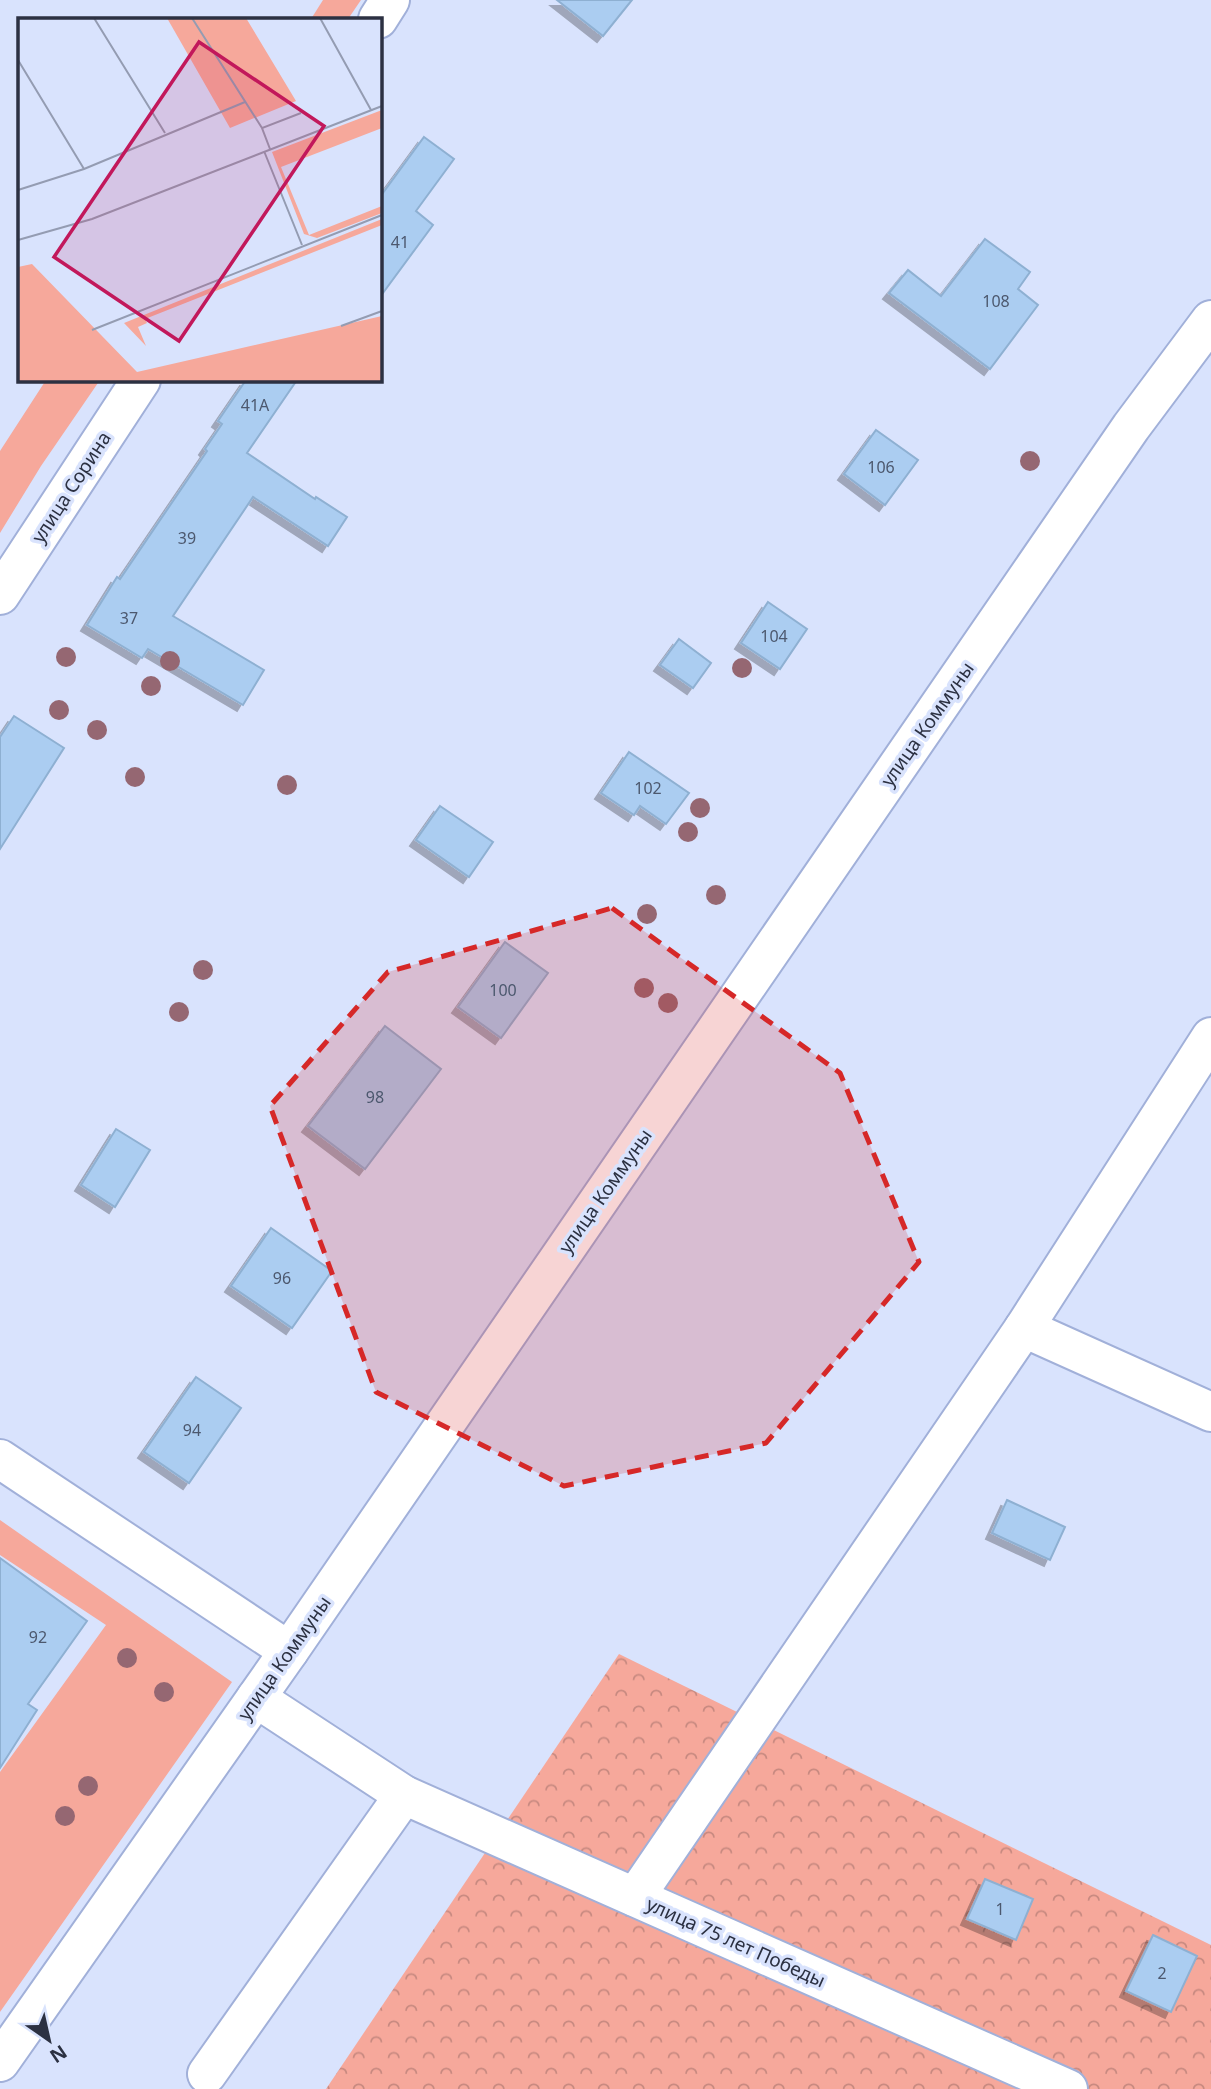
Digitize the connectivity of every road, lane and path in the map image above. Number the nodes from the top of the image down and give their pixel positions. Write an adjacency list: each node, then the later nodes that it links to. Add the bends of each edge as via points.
1 (390, 0): 2 (street)
2 (378, 18)
3 (1211, 320): 10 (street, улица Коммуны, via 1131,427)
4 (140, 382): 5 (street, улица Сорина)
5 (0, 595)
6 (1211, 1037): 7 (street)
7 (1024, 1328): 8 (street); 13 (street)
8 (1211, 1412)
9 (0, 1459): 10 (street)
10 (289, 1651): 11 (street, улица Коммуны)
11 (256, 1698): 12 (street, улица 75 лет Победы); 14 (street, улица Коммуны)
12 (404, 1795): 13 (street, улица 75 лет Победы); 15 (street)
13 (635, 1898): 16 (street, улица 75 лет Победы)
14 (0, 2062)
15 (206, 2074)
16 (1068, 2089)

